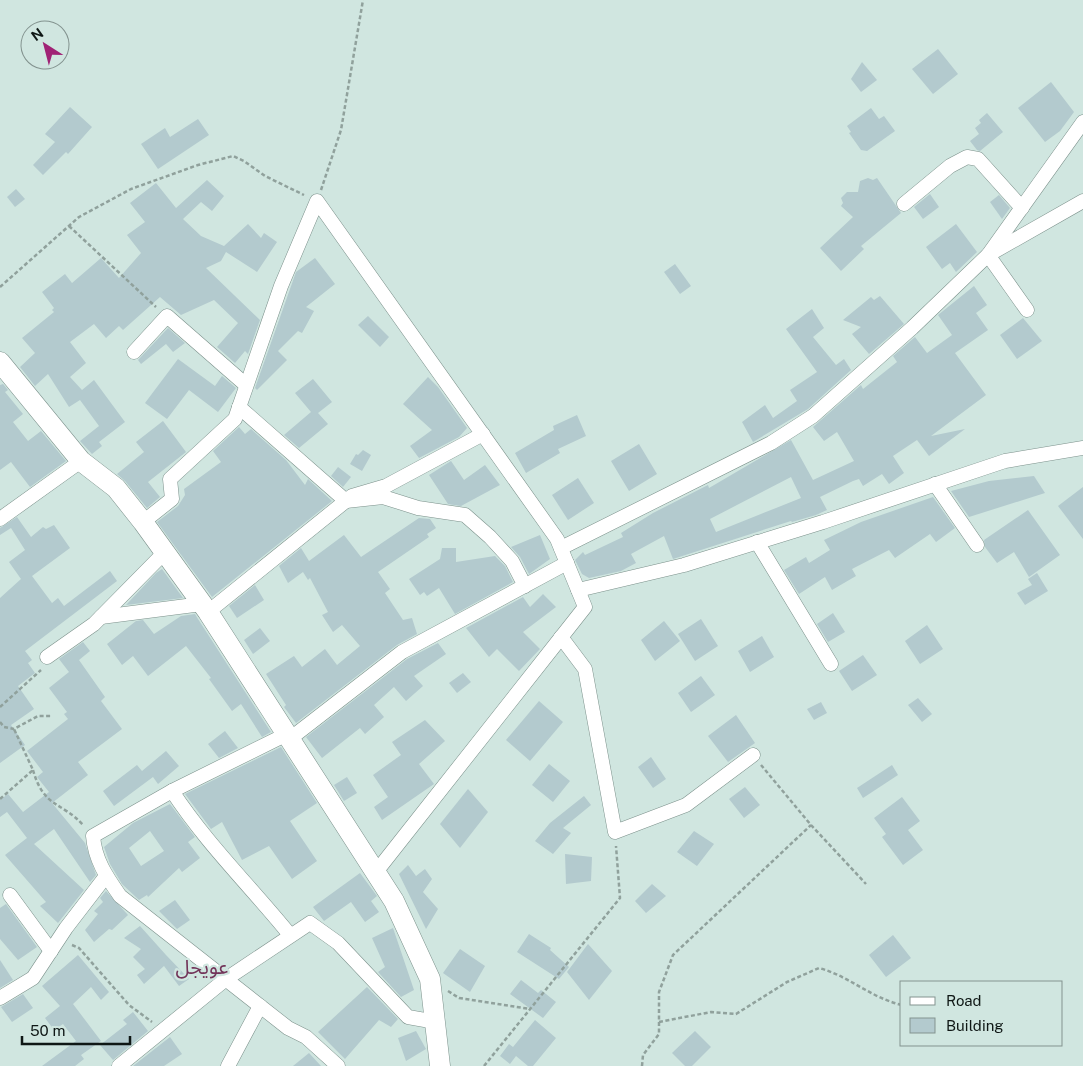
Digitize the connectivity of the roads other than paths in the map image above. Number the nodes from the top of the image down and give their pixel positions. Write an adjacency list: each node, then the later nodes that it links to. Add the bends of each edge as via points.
1 (1083, 122): 4 (street)
2 (1083, 201): 5 (street)
3 (904, 204): 4 (street, via 950,166 967,157 978,159)
4 (1022, 208): 5 (street)
5 (988, 255): 6 (street); 20 (street, via 813,416 771,443)
6 (1027, 310)
7 (134, 352): 9 (street, via 167,316)
8 (0, 362): 13 (street)
9 (246, 385): 10 (street); 11 (street, via 281,286 317,201)
10 (239, 407): 15 (street); 17 (street, via 235,419 170,479 172,499)
11 (483, 434): 15 (street, via 386,486 352,496); 20 (street)
12 (1083, 448): 14 (street, via 1005,461)
13 (82, 461): 16 (street); 17 (street, via 116,488)
14 (935, 484): 18 (street); 19 (street)
15 (346, 501): 23 (street, via 382,498 418,508 465,515 512,561); 25 (street)
16 (0, 520)
17 (143, 522): 21 (street)
18 (757, 542): 24 (street, via 684,565); 29 (street)
19 (977, 545)
20 (561, 548): 22 (street)
21 (165, 552): 25 (street); 26 (street)
22 (567, 563): 23 (street); 24 (street)
23 (525, 586): 30 (street, via 402,652)
24 (578, 590): 27 (street, via 585,607)
25 (205, 608): 26 (street); 30 (street)
26 (101, 617): 28 (street)
27 (561, 637): 31 (street, via 585,669 615,832 686,805); 33 (street)
28 (47, 657)
29 (831, 664)
30 (291, 738): 32 (street, via 281,737); 33 (street)
31 (753, 756)
32 (172, 791): 34 (street, via 93,836 94,854); 36 (street, via 195,827)
33 (376, 872): 41 (street, via 394,901 430,979)
34 (106, 876): 37 (street); 38 (street, via 120,896)
35 (10, 895): 37 (street)
36 (290, 936): 38 (street); 41 (street, via 310,923 338,943 408,1017)
37 (54, 946): 39 (street, via 33,978)
38 (226, 979): 40 (street); 42 (street)
39 (0, 998)
40 (260, 1006): 43 (street); 44 (street, via 288,1028 306,1037)
41 (436, 1022): 45 (street)
42 (119, 1066)
43 (228, 1066)
44 (338, 1066)
45 (440, 1066)

